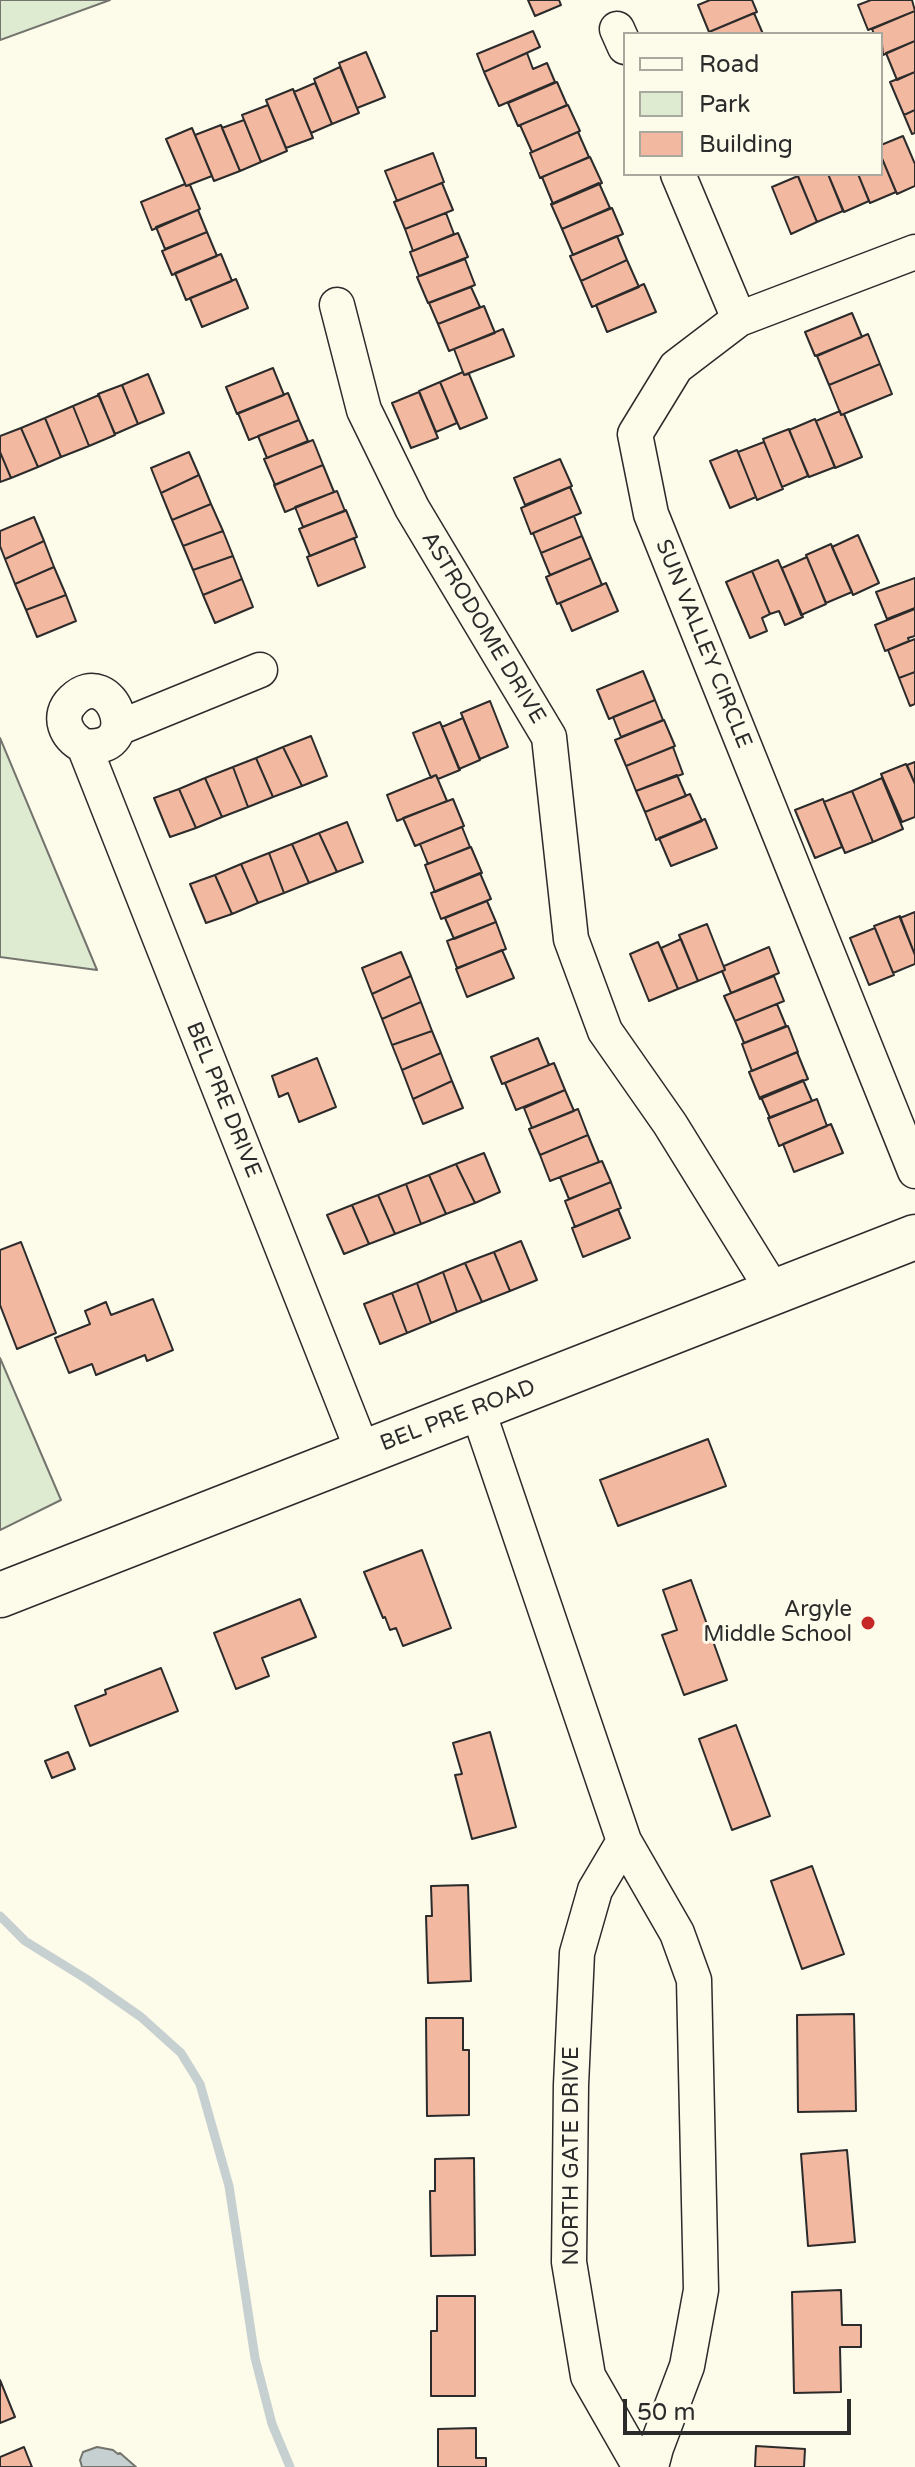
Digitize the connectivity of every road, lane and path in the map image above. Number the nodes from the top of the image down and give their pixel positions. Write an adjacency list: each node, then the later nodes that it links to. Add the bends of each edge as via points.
1 (679, 176): 4 (street)
2 (915, 252): 4 (street, SUN VALLEY CIRCLE)
3 (337, 305): 10 (street, ASTRODOME DRIVE, via 364,410 412,508 549,737 571,939 605,1031 670,1124)
4 (739, 319): 8 (street, SUN VALLEY CIRCLE, via 676,367 635,434 651,514)
5 (260, 670): 6 (street)
6 (118, 728): 7 (street, via 105,744); 7 (street, BEL PRE DRIVE, via 119,717 109,698 100,693 79,695 70,702 64,722 67,733)
7 (84, 746): 12 (street, BEL PRE DRIVE)
8 (915, 1171)
9 (915, 1237): 10 (main road, BEL PRE ROAD)
10 (774, 1292): 11 (main road, BEL PRE ROAD)
11 (477, 1408): 12 (main road, BEL PRE ROAD); 14 (street)
12 (363, 1452): 13 (main road, BEL PRE ROAD)
13 (0, 1595)
14 (624, 1841): 15 (street, NORTH GATE DRIVE, via 595,1890 577,1953 569,2262 588,2376); 16 (street, via 677,1933 694,1980 701,2290 687,2366)
15 (640, 2467)
16 (651, 2467)

